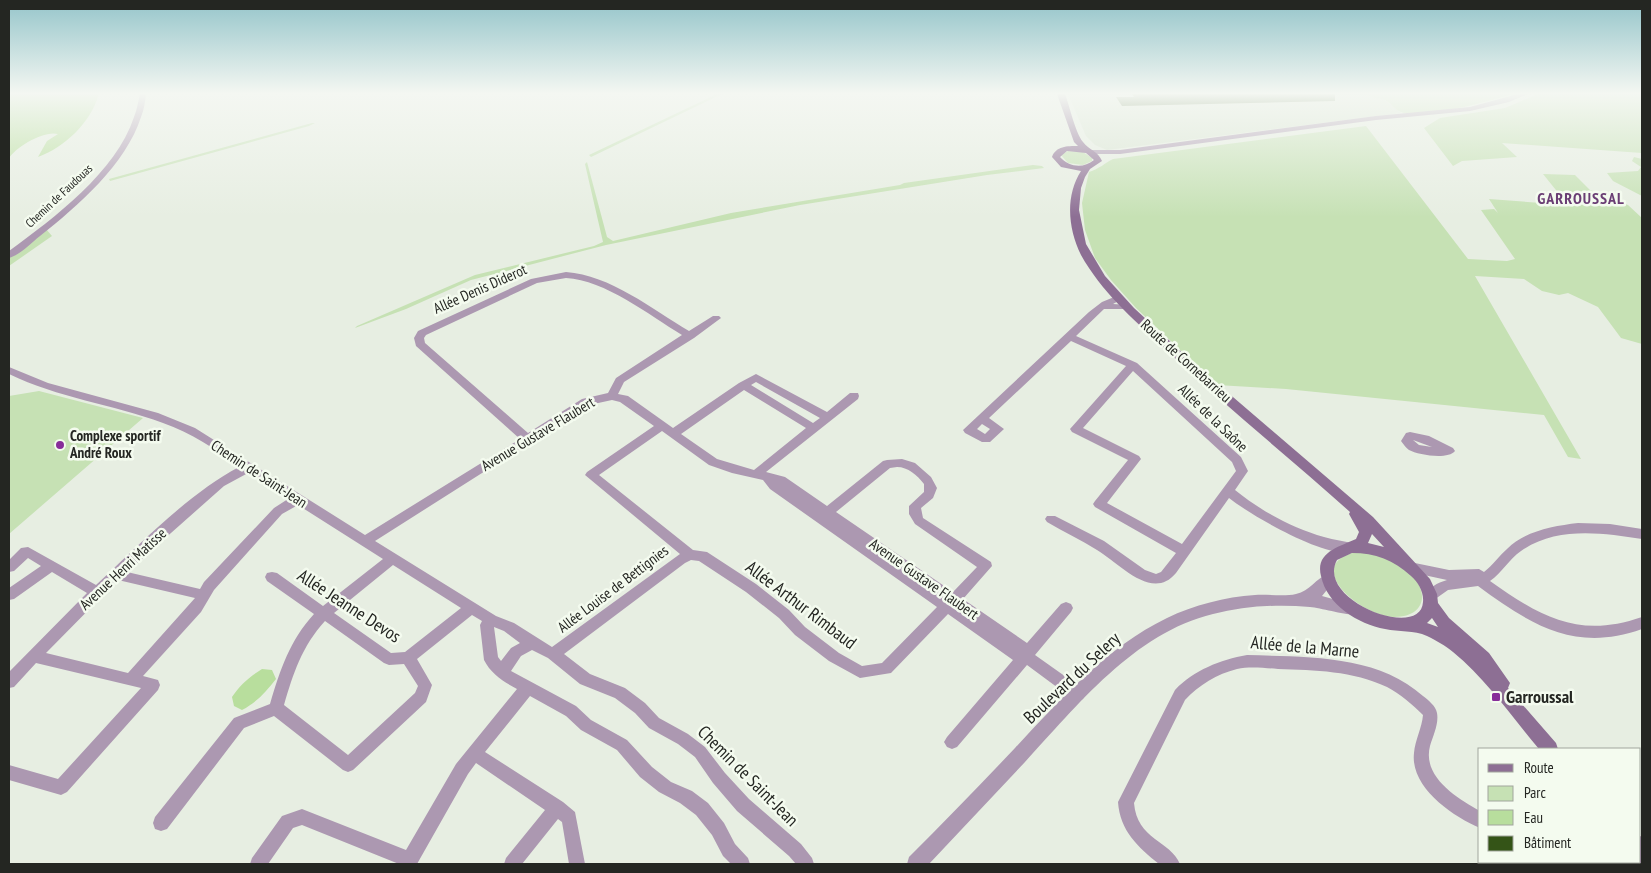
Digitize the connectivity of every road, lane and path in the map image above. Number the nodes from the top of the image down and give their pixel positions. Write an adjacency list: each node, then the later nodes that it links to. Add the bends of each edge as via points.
1 (130, 135): 12 (street, Chemin de Faudouas, via 110,166 72,204)
2 (1070, 135): 6 (main road)
3 (1076, 135): 7 (main road, via 1078,142)
4 (1257, 135): 7 (street, via 1120,152)
5 (1277, 135): 8 (street, via 1114,156)
6 (1065, 149): 7 (main road); 9 (main road, Route de Cornebarrieu, via 1056,157)
7 (1088, 151): 8 (main road, via 1096,155)
8 (1098, 161): 10 (main road)
9 (1067, 166): 10 (main road); 11 (main road, Route de Cornebarrieu)
10 (1087, 168): 11 (main road, Route de Cornebarrieu)
11 (1076, 194): 13 (main road, Route de Cornebarrieu, via 1076,224 1083,247 1092,264)
12 (9, 255)
13 (1123, 302): 16 (street, via 1104,306); 30 (main road, Route de Cornebarrieu, via 1211,386)
14 (716, 318): 15 (street)
15 (690, 336): 20 (street, via 620,380); 26 (street, Allée Denis Diderot, via 604,284 582,276 566,275 534,281 422,333 420,344)
16 (1070, 337): 17 (street, Allée de la Saône); 23 (street)
17 (1133, 365): 29 (street, Allée de la Saône, via 1236,460 1242,471); 38 (street, via 1076,429 1135,459 1099,504)
18 (9, 370): 27 (street, Chemin de Saint-Jean, via 35,383 180,426)
19 (743, 386): 22 (street, via 756,377); 24 (street); 25 (street)
20 (612, 396): 25 (street, Avenue Gustave Flaubert, via 624,399); 26 (street, Avenue Gustave Flaubert, via 586,402)
21 (854, 396): 22 (street)
22 (827, 417): 24 (street)
23 (982, 419)
24 (814, 428): 28 (street)
25 (668, 430): 28 (street, Avenue Gustave Flaubert, via 712,462); 39 (street, Allée Louise de Bettignies, via 591,475)
26 (527, 439): 36 (street, Avenue Gustave Flaubert)
27 (248, 468): 31 (street, Chemin de Saint-Jean); 46 (street, Avenue Henri Matisse, via 220,482)
28 (761, 475): 32 (street, Avenue Gustave Flaubert)
29 (1228, 491): 34 (street, via 1242,503); 38 (street)
30 (1343, 498): 37 (main road, Route de Cornebarrieu, via 1366,532 1364,538); 43 (main road, Route de Cornebarrieu, via 1379,529)
31 (298, 499): 36 (street, Chemin de Saint-Jean); 52 (street, via 278,511)
32 (824, 516): 55 (street, Avenue Gustave Flaubert); 55 (street, Allée Arthur Rimbaud, via 887,464 906,464 928,480 931,486 929,493 915,506 919,521 986,566)
33 (1052, 519): 38 (street, via 1152,578 1162,578)
34 (1298, 532): 37 (street, via 1333,546); 41 (street, via 1317,545)
35 (1642, 534): 45 (street, via 1590,528 1551,532 1520,545)
36 (366, 541): 40 (street, Chemin de Saint-Jean)
37 (1351, 548): 41 (main road, via 1336,553); 43 (main road, via 1375,549)
38 (1184, 551)
39 (690, 555): 55 (street, Allée Arthur Rimbaud, via 702,556 751,588 800,631 860,672 886,669); 64 (street, Allée Louise de Bettignies, via 680,559)
40 (393, 558): 56 (street, Chemin de Saint-Jean); 59 (street)
41 (1328, 563): 48 (main road)
42 (51, 566): 44 (street, via 26,552); 50 (street); 51 (street)
43 (1408, 566): 45 (street, via 1449,575); 54 (main road, via 1425,583)
44 (9, 567)
45 (1492, 571): 49 (street)
46 (115, 574): 50 (street, Avenue Henri Matisse); 52 (street)
47 (272, 577): 59 (street, Allée Jeanne Devos)
48 (1328, 580): 53 (street, Boulevard du Selery, via 1316,592); 58 (main road, via 1339,597)
49 (1480, 580): 54 (street, via 1446,586 1436,591); 61 (street, via 1520,608 1561,627 1601,633)
50 (96, 592): 65 (street, Avenue Henri Matisse)
51 (9, 595)
52 (204, 595): 70 (street)
53 (1298, 600): 58 (street, Boulevard du Selery, via 1339,605); 72 (street, Boulevard du Selery, via 1230,604 1172,622 1129,649)
54 (1431, 600): 62 (main road, via 1429,610 1421,619); 74 (main road, via 1444,623 1474,648 1491,668)
55 (950, 603): 66 (street, Avenue Gustave Flaubert, via 1014,654)
56 (472, 607): 60 (street, Chemin de Saint-Jean); 67 (street)
57 (1066, 608): 66 (street)
58 (1357, 612): 62 (main road)
59 (324, 613): 67 (street, Allée Jeanne Devos, via 389,659); 73 (street, via 302,638 288,668)
60 (491, 620): 63 (street, Chemin de Saint-Jean, via 509,627); 68 (street, via 487,625 491,660)
61 (1642, 623)
62 (1398, 625): 74 (main road, via 1430,630 1452,642)
63 (532, 643): 64 (street, Chemin de Saint-Jean); 68 (street, via 516,652)
64 (553, 654): 87 (street, Chemin de Saint-Jean, via 585,679 620,693 654,723 700,752 743,805 795,850)
65 (33, 656): 69 (street, Avenue Henri Matisse); 70 (street)
66 (1026, 656): 72 (street, Avenue Gustave Flaubert); 75 (street)
67 (408, 658): 73 (street, via 425,685 422,697 348,765)
68 (502, 671): 71 (street)
69 (11, 676)
70 (131, 680): 78 (street, via 153,685 61,787)
71 (527, 688): 77 (street); 86 (street, via 552,700 586,725 622,745 646,772 702,809)
72 (1078, 694): 88 (street, Boulevard du Selery)
73 (276, 708): 81 (street, via 239,723)
74 (1530, 724): 76 (main road)
75 (952, 742)
76 (1549, 748)
77 (474, 753): 79 (street); 82 (street, via 450,788)
78 (9, 773)
79 (557, 808): 84 (street); 85 (street, via 569,818)
80 (1478, 819): 89 (street, Allée de la Marne, via 1449,801 1427,775 1421,764 1421,753 1430,712 1409,693 1386,679 1350,668 1247,661 1232,664 1187,686 1126,802 1125,814 1137,834)
81 (161, 823)
82 (409, 862): 83 (street, via 302,817 288,822)
83 (258, 864)
84 (512, 864)
85 (577, 864)
86 (742, 864)
87 (806, 864)
88 (916, 864)
89 (1172, 864)

